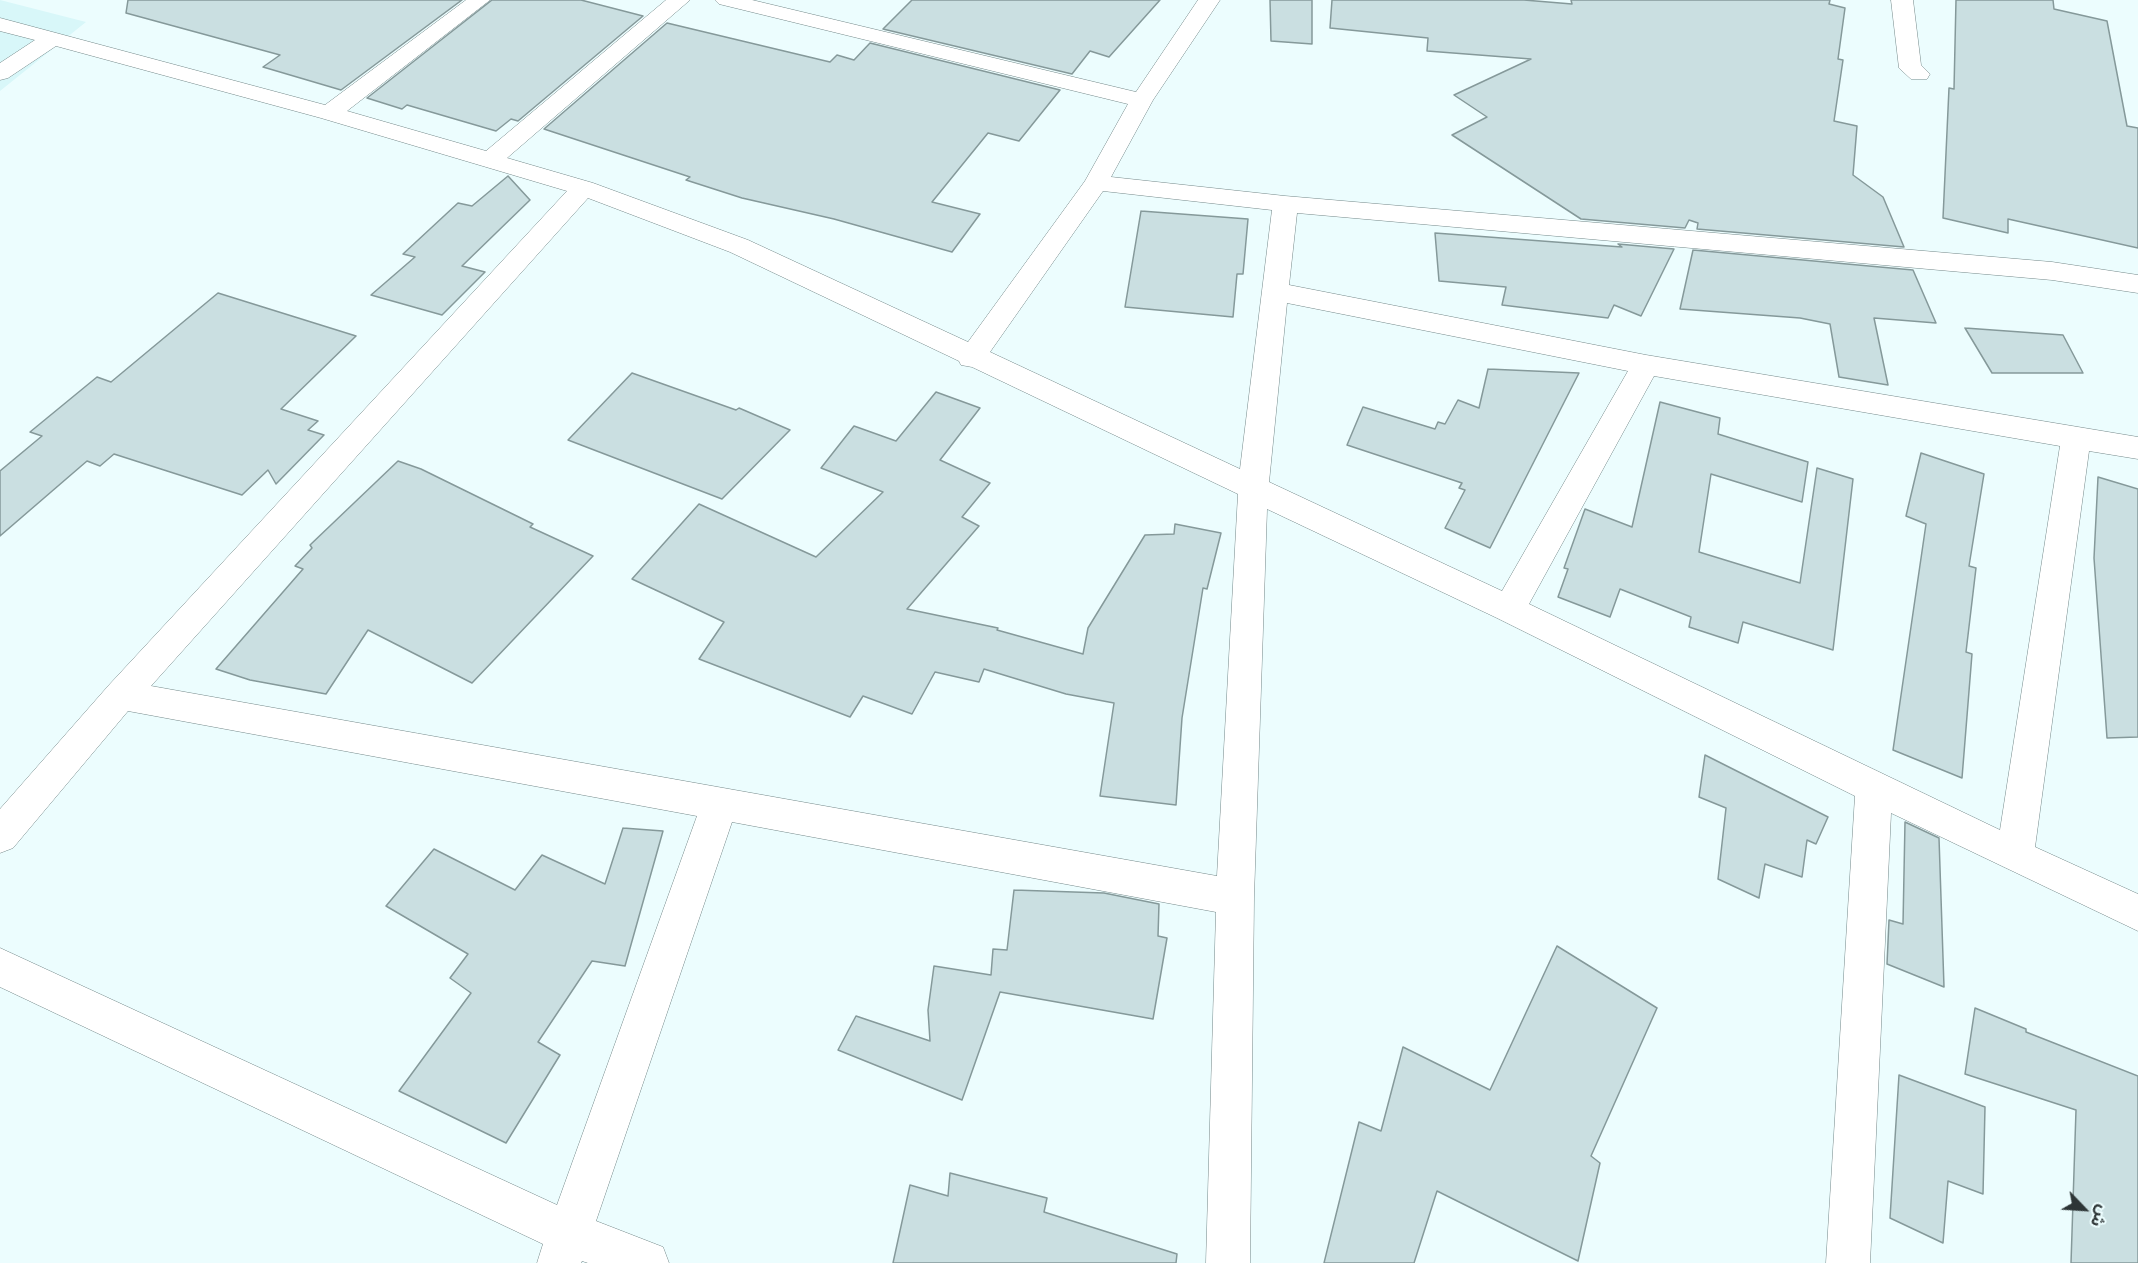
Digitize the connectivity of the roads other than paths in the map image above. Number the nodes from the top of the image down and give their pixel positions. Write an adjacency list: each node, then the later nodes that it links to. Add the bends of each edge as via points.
1 (479, 0): 11 (street)
2 (679, 0): 12 (street)
3 (726, 0): 10 (street)
4 (1209, 0): 10 (street)
5 (1902, 0): 9 (street, via 1910,68)
6 (0, 24): 7 (street)
7 (53, 38): 8 (street); 11 (street)
8 (0, 73)
9 (1918, 74)
10 (1142, 100): 13 (street)
11 (329, 113): 12 (street)
12 (490, 159): 14 (street)
13 (1096, 183): 15 (street); 18 (street)
14 (584, 188): 18 (street, via 739,246); 24 (street)
15 (1285, 204): 16 (street, via 2052,271); 17 (street)
16 (2138, 284)
17 (1277, 292): 19 (street); 22 (street)
18 (971, 358): 22 (street)
19 (1646, 365): 20 (street); 23 (street)
20 (2076, 437): 21 (street); 28 (street)
21 (2138, 448)
22 (1253, 489): 23 (street); 29 (street)
23 (1509, 609): 25 (street)
24 (121, 695): 26 (street); 27 (street)
25 (1874, 787): 28 (street); 35 (street)
26 (720, 803): 29 (street); 32 (street)
27 (0, 836)
28 (2015, 856): 30 (street)
29 (1235, 897): 34 (street)
30 (2138, 913)
31 (0, 967): 32 (street)
32 (564, 1248): 33 (street)
33 (648, 1263)
34 (1228, 1263)
35 (1848, 1263)

